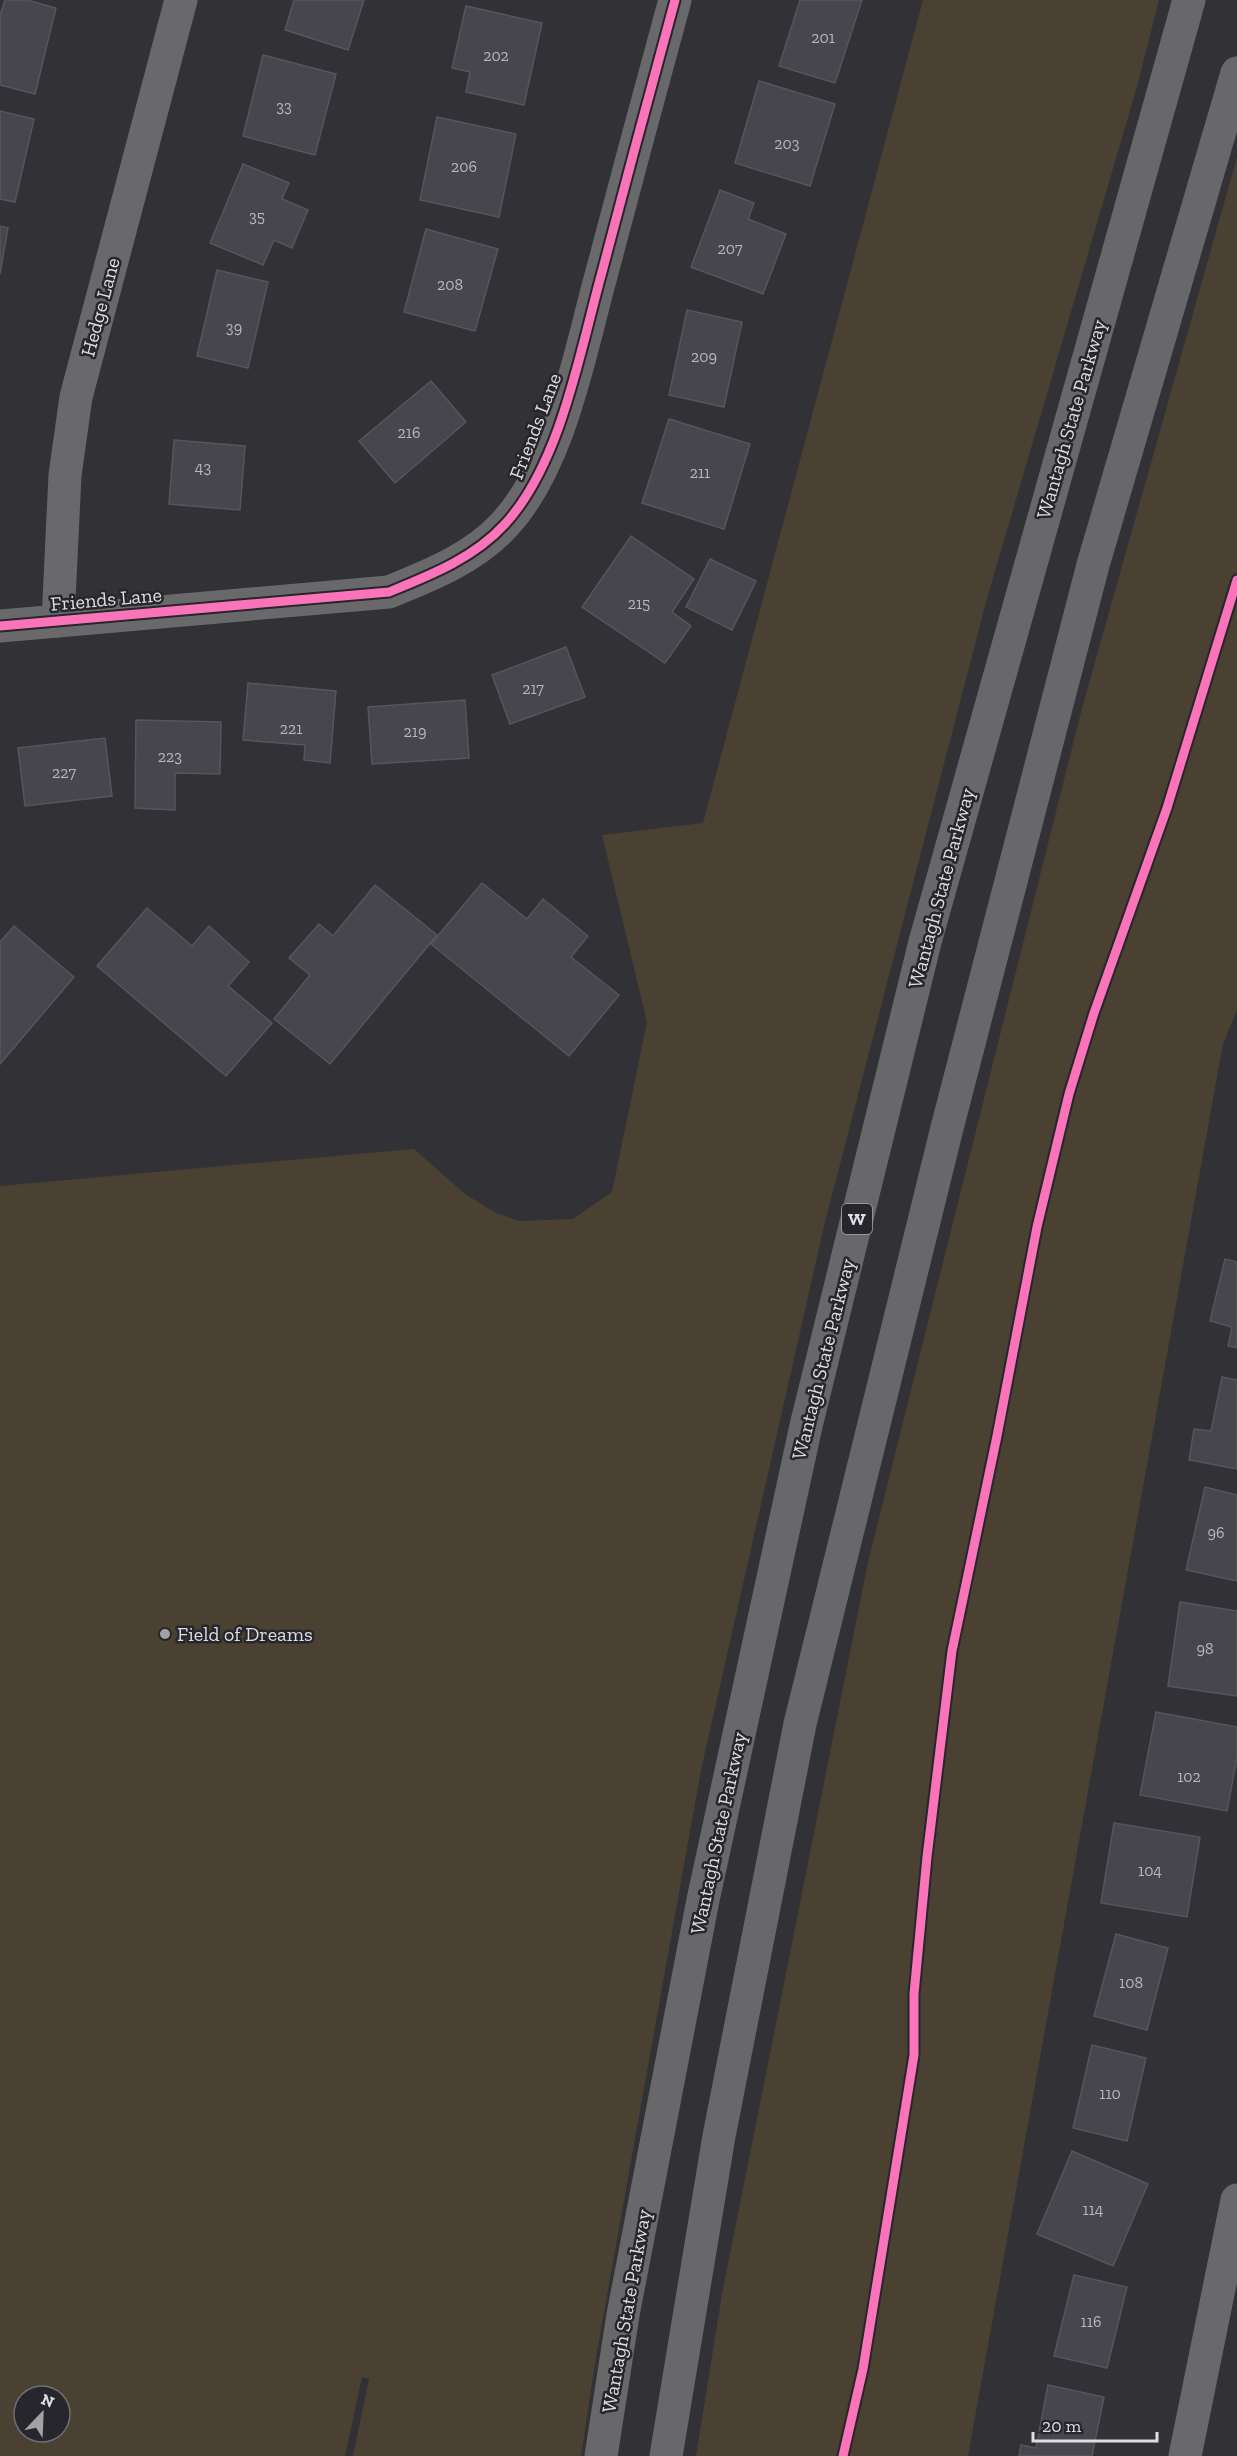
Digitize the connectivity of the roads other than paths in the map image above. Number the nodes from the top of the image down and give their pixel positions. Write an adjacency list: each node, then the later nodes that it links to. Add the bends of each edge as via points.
1 (181, 0): 5 (street, Hedge Lane, via 76,397 65,475)
2 (675, 0): 5 (street, Friends Lane, via 565,409 534,487 505,524 478,548 436,573 389,592)
3 (1189, 0): 8 (highway, Wantagh State Parkway / W, via 925,942 806,1426 703,1900 622,2315)
4 (1237, 73): 9 (highway, via 1093,565 947,1128 800,1724 719,2136)
5 (58, 621): 6 (street, Friends Lane)
6 (0, 626)
7 (1237, 2200): 10 (street)
8 (601, 2456)
9 (666, 2456)
10 (1185, 2456)

